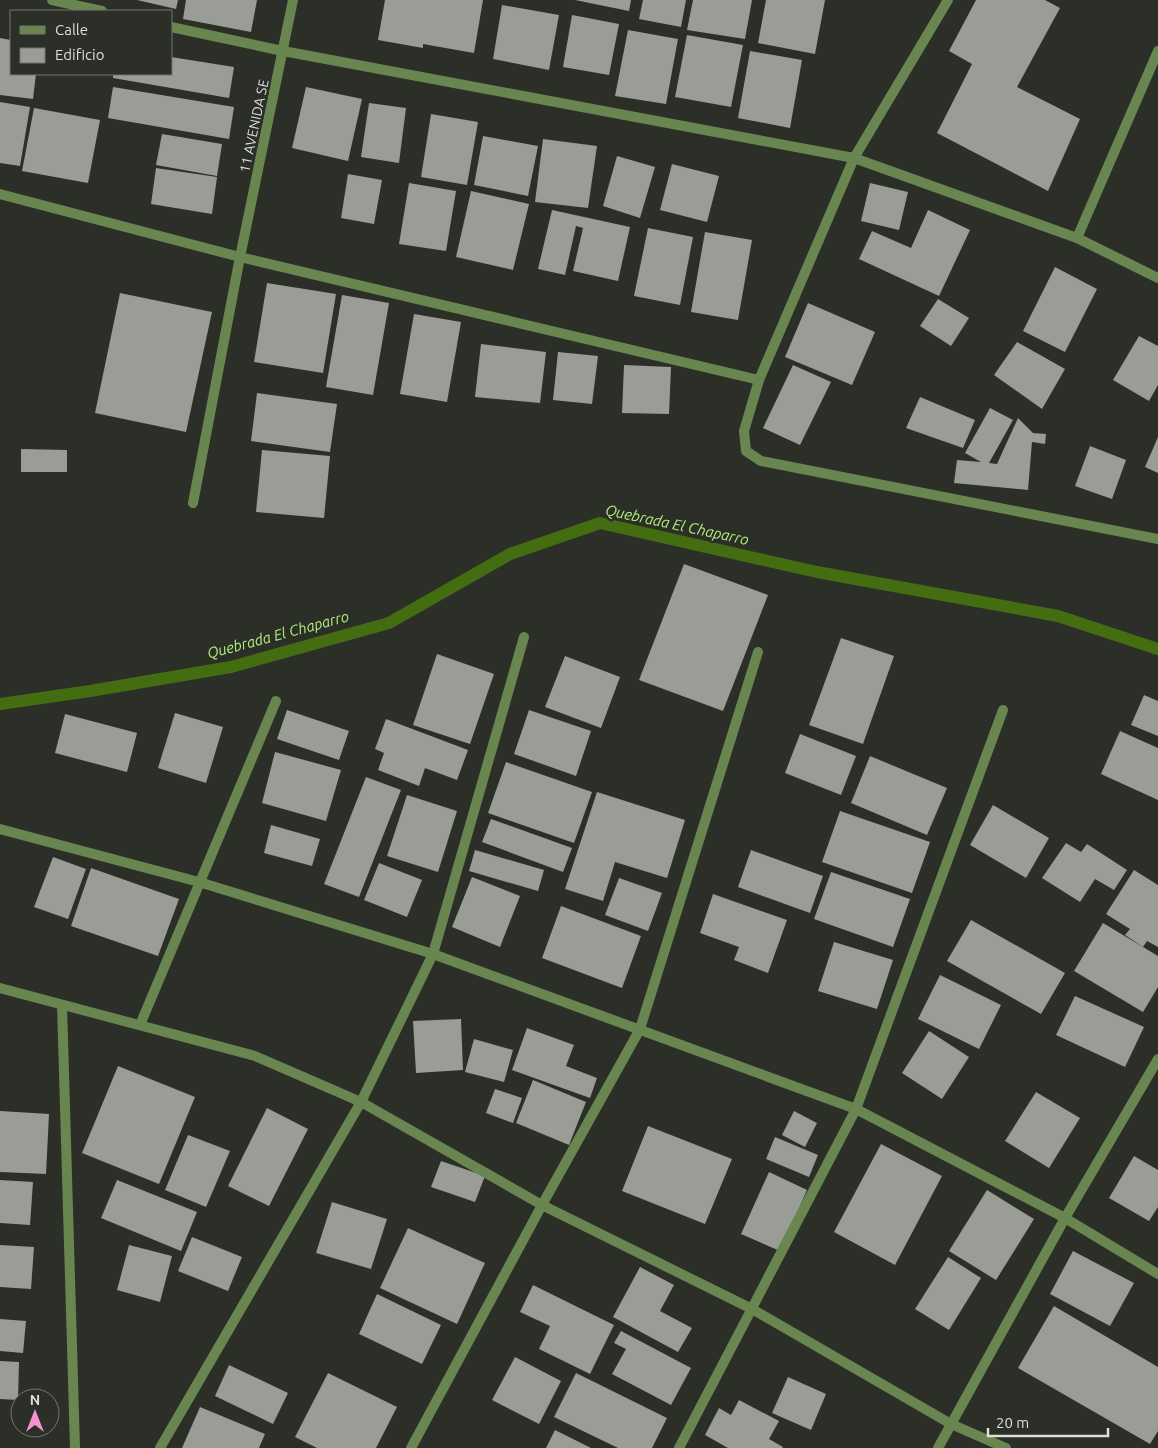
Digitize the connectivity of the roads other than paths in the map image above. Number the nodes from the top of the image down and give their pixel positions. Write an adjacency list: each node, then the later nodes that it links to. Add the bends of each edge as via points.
1 (52, 0): 4 (street)
2 (294, 0): 6 (street, 11 AVENIDA SE)
3 (947, 0): 8 (street)
4 (97, 10)
5 (172, 26): 6 (street)
6 (284, 51): 8 (street); 11 (street, 11 AVENIDA SE)
7 (1158, 51): 10 (street)
8 (854, 158): 10 (street); 13 (street)
9 (0, 194): 11 (street)
10 (1077, 238): 12 (street)
11 (240, 257): 13 (street); 14 (street, 11 AVENIDA SE)
12 (1158, 278)
13 (759, 380): 15 (street, via 744,431 746,451 760,461)
14 (193, 503)
15 (1158, 539)
16 (524, 637): 22 (street)
17 (758, 652): 26 (street)
18 (276, 701): 21 (street)
19 (1003, 710): 29 (street)
20 (0, 829): 21 (street)
21 (199, 882): 22 (street); 25 (street)
22 (433, 954): 26 (street); 28 (street)
23 (0, 988): 24 (street)
24 (62, 1005): 25 (street); 35 (street)
25 (140, 1025): 28 (street, via 254,1056)
26 (640, 1029): 29 (street); 30 (street)
27 (1158, 1059): 31 (street)
28 (360, 1102): 30 (street); 36 (street)
29 (856, 1109): 31 (street); 33 (street)
30 (542, 1205): 33 (street); 37 (street)
31 (1065, 1218): 32 (street); 34 (street)
32 (1158, 1274)
33 (752, 1309): 34 (street); 38 (street)
34 (951, 1424): 39 (street); 40 (street)
35 (75, 1448)
36 (160, 1448)
37 (412, 1448)
38 (680, 1448)
39 (938, 1448)
40 (1006, 1448)

